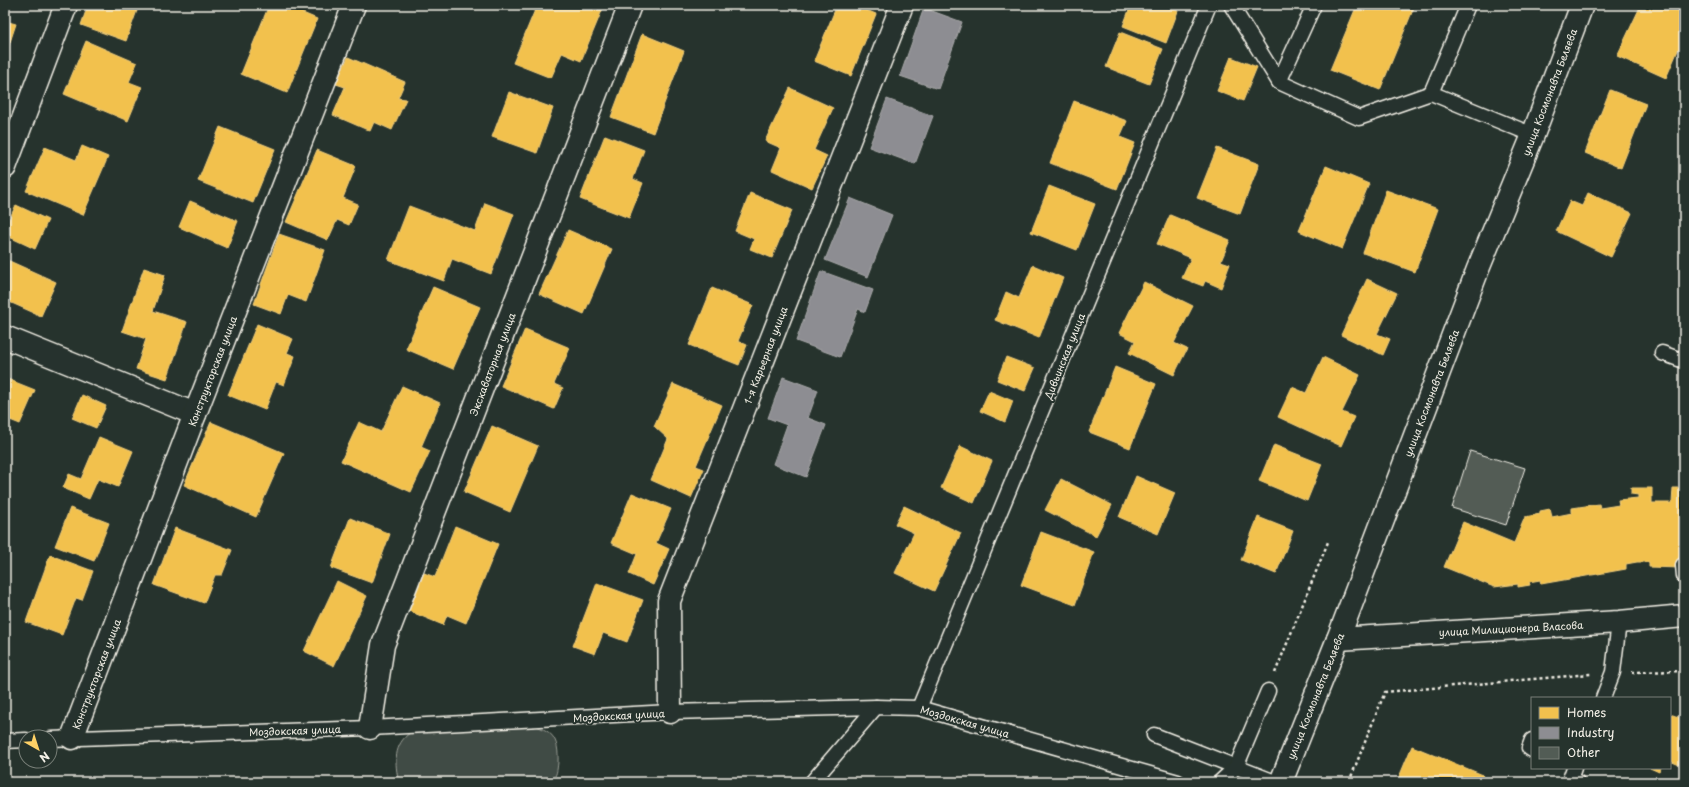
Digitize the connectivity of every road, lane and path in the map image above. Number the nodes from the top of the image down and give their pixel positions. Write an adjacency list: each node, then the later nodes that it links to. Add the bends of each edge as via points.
1 (66, 5): 13 (street)
2 (354, 5): 17 (street, Конструкторская улица)
3 (630, 5): 29 (street, Экскаваторная улица, via 383,645)
4 (902, 5): 28 (street, 1-я Карьерная улица, via 669,601)
5 (1209, 5): 27 (lane, Дивьинская улица)
6 (1231, 5): 10 (lane)
7 (1314, 5): 10 (lane)
8 (1468, 5): 11 (lane)
9 (1582, 5): 12 (street, улица Космонавта Беляева)
10 (1279, 82): 11 (lane, via 1359,118)
11 (1431, 93): 12 (lane)
12 (1533, 135): 21 (street, улица Космонавта Беляева, via 1478,269)
13 (5, 167)
14 (5, 336): 17 (street)
15 (1662, 353): 16 (lane)
16 (1684, 362)
17 (195, 414): 31 (street, Конструкторская улица)
18 (1328, 542): 24 (path)
19 (1684, 616): 20 (street, улица Милиционера Власова)
20 (1619, 622): 21 (street, улица Милиционера Власова); 23 (lane)
21 (1338, 639): 41 (street, улица Космонавта Беляева)
22 (1684, 671): 23 (path)
23 (1613, 672): 25 (lane); 42 (path, via 1385,692)
24 (1268, 691): 35 (lane)
25 (1603, 697)
26 (876, 706): 27 (lane, Моздокская улица); 28 (lane, Моздокская улица); 37 (lane)
27 (919, 708): 38 (lane, Моздокская улица)
28 (670, 712): 29 (lane, Моздокская улица)
29 (370, 728): 31 (lane, Моздокская улица)
30 (1154, 735): 35 (lane)
31 (72, 738): 32 (lane, Моздокская улица)
32 (58, 739)
33 (18, 740): 34 (lane)
34 (5, 741)
35 (1236, 767): 39 (lane); 40 (lane)
36 (1574, 769): 43 (lane, via 1570,779)
37 (812, 782)
38 (1178, 782)
39 (1220, 782)
40 (1275, 782)
41 (1281, 782)
42 (1349, 782)
43 (1577, 782)

